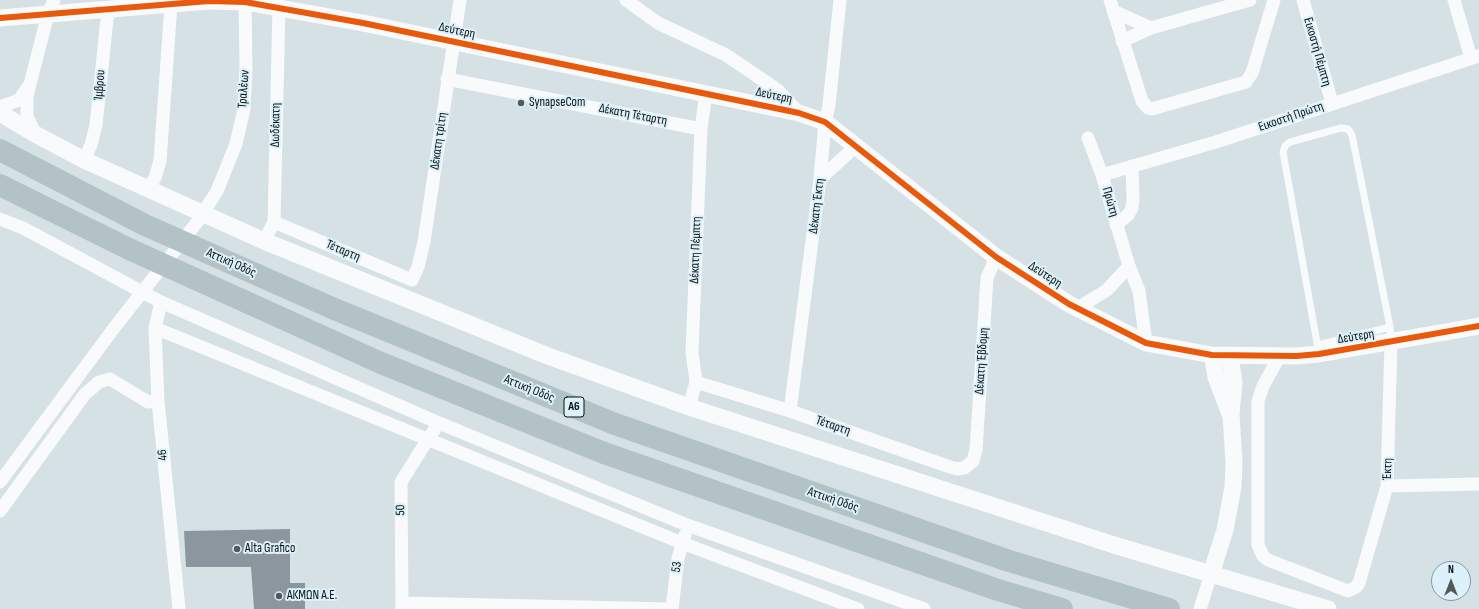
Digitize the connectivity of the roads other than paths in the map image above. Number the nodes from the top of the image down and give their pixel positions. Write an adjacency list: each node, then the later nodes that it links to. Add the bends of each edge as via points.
1 (460, 0): 17 (street, Δέκατη τρίτη)
2 (626, 0): 24 (street, via 658,23 726,55 779,91)
3 (840, 0): 26 (street, Δέκατη Έκτη)
4 (1250, 0): 15 (street)
5 (1274, 0): 16 (street, via 1252,73 1249,80 1239,86 1152,109 1144,105)
6 (1302, 0): 22 (street, Εικοστή Πέμπτη)
7 (1454, 0): 18 (street)
8 (245, 1): 9 (street, Δεύτερη); 12 (street, Δεύτερη); 63 (street, Τραλέων, via 244,109 236,144 217,191 198,221 114,328)
9 (172, 4): 13 (street, Δεύτερη); 37 (street, via 160,161)
10 (1111, 6): 15 (street); 16 (street)
11 (51, 7): 13 (street, Δεύτερη); 14 (street, Δεύτερη); 20 (street)
12 (279, 8): 17 (street, Δεύτερη); 39 (street, Δωδέκατη)
13 (108, 9): 32 (street, Ίμβρου, via 96,125)
14 (0, 18)
15 (1151, 28): 16 (street)
16 (1122, 41)
17 (453, 42): 19 (street, Δέκατη τρίτη); 21 (street, Δεύτερη)
18 (1475, 57): 22 (street, Εικοστή Πρώτη)
19 (447, 79): 27 (street, Δέκατη Τέταρτη); 44 (street, Δέκατη τρίτη, via 424,242)
20 (28, 87): 23 (street, via 19,100); 28 (street, via 27,116)
21 (706, 93): 24 (street, Δεύτερη); 27 (street, Δέκατη Πέμπτη)
22 (1332, 103): 33 (street, Εικοστή Πρώτη, via 1216,142)
23 (0, 107)
24 (799, 113): 26 (street, Δεύτερη)
25 (0, 114): 28 (street)
26 (825, 122): 30 (street, Δεύτερη); 35 (street, Δέκατη Έκτη)
27 (701, 129): 55 (street, Δέκατη Πέμπτη, via 692,352)
28 (35, 134): 32 (street)
29 (1088, 138): 34 (street, Πρώτη)
30 (856, 146): 35 (street); 42 (street, Δεύτερη)
31 (0, 150): 77 (highway, Αττική Οδός / Α6, via 145,225 317,302 615,424 1006,560)
32 (84, 160): 37 (street)
33 (1132, 166): 34 (street, Εικοστή Πρώτη); 40 (street, via 1132,208)
34 (1102, 175): 40 (street, Πρώτη)
35 (820, 179): 58 (street, Δέκατη Έκτη)
36 (0, 185): 76 (highway, Α6, via 129,249 381,363 604,453 998,590)
37 (149, 188): 41 (street)
38 (0, 219): 45 (street, via 23,228)
39 (274, 222): 41 (street, Δωδέκατη); 44 (street, Τέταρτη)
40 (1116, 225): 43 (street, Πρώτη)
41 (264, 241): 57 (street, via 548,356)
42 (996, 257): 46 (street, Δεύτερη); 62 (street, Δέκατη Έβδομη, via 987,278 976,450 975,457)
43 (1129, 266): 46 (street, via 1107,290); 50 (street, Πρώτη, via 1139,290)
44 (412, 280)
45 (161, 302): 48 (street, 46); 60 (street)
46 (1078, 308): 50 (street, Δεύτερη)
47 (1479, 326): 49 (street, Δεύτερη)
48 (154, 328): 56 (street, 46); 61 (street)
49 (1390, 335): 51 (street, Δεύτερη); 51 (lane, via 1352,135 1348,129 1341,128 1290,142 1283,152); 65 (street, Έκτη)
50 (1146, 344): 52 (street, Δεύτερη)
51 (1318, 349): 54 (street, Δεύτερη)
52 (1212, 354): 53 (street, Δεύτερη); 59 (street, via 1216,377)
53 (1230, 356): 54 (street, Δεύτερη); 59 (street, via 1234,382)
54 (1280, 357): 65 (street, Έκτη, via 1263,386 1257,405 1258,545 1263,556 1342,589 1353,590 1359,583)
55 (696, 382): 57 (street, Δέκατη Πέμπτη); 58 (street, Τέταρτη)
56 (158, 401): 66 (street, via 148,402 110,379 100,382 85,394); 71 (street, 46)
57 (690, 407): 69 (street)
58 (790, 411): 62 (street, Τέταρτη, via 950,467 957,469)
59 (1230, 414): 69 (street, via 1233,487 1225,530)
60 (440, 423): 61 (street, 50); 67 (street)
61 (428, 439): 68 (street); 70 (street, 50, via 401,482)
62 (969, 465)
63 (0, 482)
64 (1479, 484): 65 (street)
65 (1387, 486)
66 (0, 511)
67 (687, 525): 68 (street, 53); 75 (street)
68 (682, 543): 73 (street, 53); 74 (street)
69 (1211, 574): 78 (street); 79 (street)
70 (402, 606): 72 (street)
71 (179, 609)
72 (669, 609)
73 (672, 609)
74 (858, 609)
75 (924, 609)
76 (1062, 609)
77 (1169, 609)
78 (1200, 609)
79 (1328, 609)

